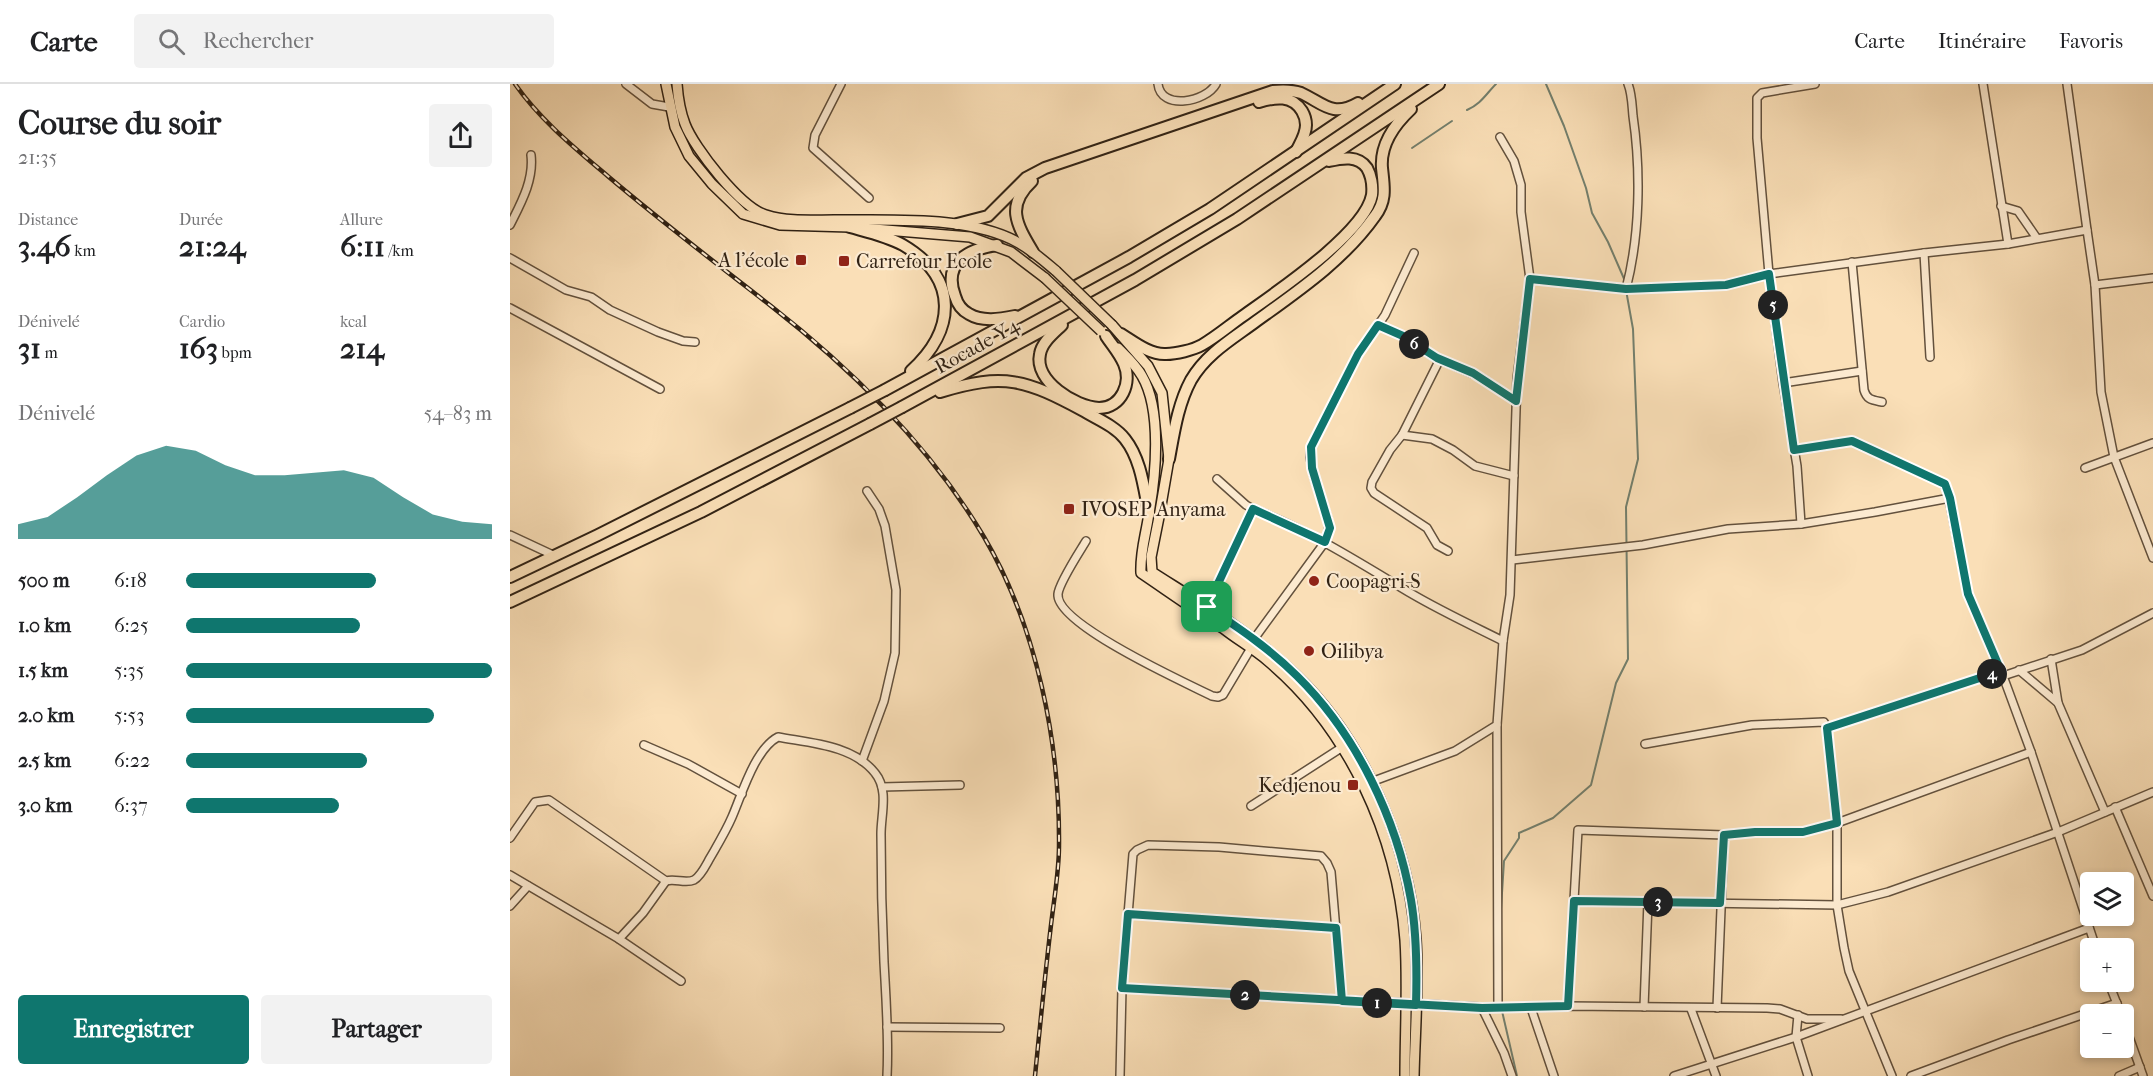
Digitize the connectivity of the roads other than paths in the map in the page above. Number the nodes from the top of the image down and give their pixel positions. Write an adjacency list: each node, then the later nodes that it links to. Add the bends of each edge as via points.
1 (626, 84): 13 (street, via 652,104)
2 (666, 84): 13 (main road)
3 (677, 84): 20 (main road, via 679,105 692,139 710,165 762,214 793,220)
4 (841, 84): 18 (street, via 815,135 813,148)
5 (1158, 84): 6 (street, via 1164,97 1177,101 1197,99)
6 (1216, 84)
7 (1394, 84): 15 (highway, Rocade Y4); 20 (highway, via 1339,110 1327,108 1301,93 1285,90 1261,94 1045,168 1026,178 988,216)
8 (1628, 84): 36 (street, via 1638,177 1632,268)
9 (1815, 84): 32 (street, via 1762,93 1757,98)
10 (1983, 84): 19 (street)
11 (2067, 84): 23 (street)
12 (1436, 86): 17 (highway, Rocade Y4); 57 (highway, via 1390,131 1383,158 1384,199 1376,216 1320,275 1208,357 1192,378 1183,396)
13 (669, 107): 22 (main road, via 689,156 743,214 780,225)
14 (1500, 137): 34 (street, via 1514,161 1521,185)
15 (1295, 153): 27 (highway, via 1305,134 1305,116 1294,102 1275,98 1053,171 1032,180 1016,202 1017,220); 38 (highway, Rocade Y4, via 1160,239)
16 (531, 155): 21 (street, via 533,169)
17 (1323, 162): 39 (highway, Rocade Y4, via 1237,219); 42 (highway, via 1356,159 1366,166 1372,178 1372,195 1345,235 1312,266 1201,346 1166,354 1151,351)
18 (869, 198)
19 (2001, 206): 24 (street, via 2018,211); 25 (street)
20 (957, 224): 27 (main road, via 1006,237)
21 (510, 225)
22 (850, 227): 26 (main road, via 970,237); 47 (highway, via 903,245 925,261 944,291 942,328 934,345)
23 (2087, 230): 24 (street); 35 (street)
24 (2036, 237): 25 (street)
25 (2008, 244): 28 (street)
26 (997, 245): 38 (highway, via 977,248 957,264 951,275 957,304 982,318); 41 (main road, bridge, via 1027,262)
27 (1033, 252): 42 (main road, bridge)
28 (1924, 252): 31 (street); 44 (street)
29 (1414, 253): 40 (street)
30 (510, 258): 43 (street, via 610,310 683,341)
31 (1852, 262): 32 (street); 46 (street)
32 (1769, 274): 36 (street, via 1726,285); 48 (street)
33 (2153, 278): 35 (street)
34 (1530, 279): 36 (street); 51 (street)
35 (2095, 285): 56 (street, via 2101,392)
36 (1626, 289)
37 (510, 308): 49 (street)
38 (1024, 315): 47 (highway, Rocade Y4)
39 (1071, 316): 41 (highway, via 1046,341 1040,353 1040,366 1049,383 1061,393 1099,408 1114,404 1126,385 1124,364); 50 (highway, Rocade Y4)
40 (1378, 325): 45 (street); 68 (street, via 1358,354 1311,447 1312,468 1330,528)
41 (1104, 334): 64 (main road, via 1136,367 1149,392 1156,429)
42 (1121, 334): 57 (main road, via 1148,366 1162,393)
43 (695, 342)
44 (1930, 357)
45 (1440, 359): 51 (street, via 1473,373); 53 (street)
46 (1862, 371): 48 (street); 52 (street, via 1866,397)
47 (898, 383): 70 (highway, Rocade Y4, bridge)
48 (1783, 383): 55 (street)
49 (660, 389)
50 (917, 399): 64 (highway, via 991,381 1020,382 1048,392 1108,424 1125,439 1137,464); 74 (highway, Rocade Y4, bridge, via 701,512)
51 (1516, 401): 59 (street)
52 (1882, 402)
53 (1402, 435): 59 (street, via 1432,439 1475,466); 69 (street, via 1371,488 1427,528 1437,545)
54 (2153, 443): 56 (street)
55 (1794, 450): 62 (street, via 1852,441 1941,482); 65 (street)
56 (2114, 457): 58 (street); 71 (street)
57 (1168, 459): 75 (main road, via 1151,556 1152,572)
58 (2085, 468)
59 (1514, 476): 72 (street)
60 (1217, 479): 63 (street)
61 (867, 491): 89 (street, via 885,526 896,590 895,653 884,701)
62 (1950, 498): 65 (street); 81 (street, via 1968,594)
63 (1253, 509): 68 (street); 75 (street)
64 (1149, 513): 78 (main road, via 1140,555 1141,573)
65 (1801, 524): 72 (street, via 1728,530 1643,545)
66 (510, 534): 70 (street)
67 (1086, 541): 78 (street, via 1058,595 1068,612 1090,631 1218,697 1223,695)
68 (1325, 542): 77 (street, via 1415,596); 78 (street)
69 (1448, 551)
70 (555, 556): 73 (highway, Rocade Y4)
71 (2153, 558)
72 (1512, 560): 77 (street)
73 (510, 577)
74 (510, 602)
75 (1207, 607): 78 (main road)
76 (2153, 613): 79 (street, via 2082,650)
77 (1503, 641): 83 (street)
78 (1252, 644): 87 (main road, via 1293,684); 90 (main road, via 1297,676 1315,696)
79 (2050, 659): 80 (street); 82 (street)
80 (2019, 670): 81 (street); 82 (street)
81 (2002, 674): 84 (street); 88 (street)
82 (2058, 703): 97 (street)
83 (1497, 725): 90 (street, via 1455,752); 125 (street)
84 (1827, 728): 85 (street, via 1824,722 1752,725); 98 (street)
85 (1645, 744)
86 (644, 745): 94 (street)
87 (1341, 748): 95 (street); 121 (main road, via 1373,805 1385,840 1401,903)
88 (2031, 752): 98 (street); 99 (street)
89 (862, 761): 92 (street); 94 (street, via 828,747 778,737 767,745)
90 (1371, 782): 121 (main road, via 1406,872 1416,940)
91 (960, 785): 92 (street)
92 (882, 787): 132 (street)
93 (2153, 792): 96 (street)
94 (742, 794): 103 (street, via 699,876 690,882)
95 (1251, 806)
96 (2115, 807): 97 (street); 105 (street)
97 (2105, 812): 99 (street)
98 (1837, 823): 100 (street, via 1803,832); 109 (street)
99 (2058, 832): 109 (street, via 1888,892); 113 (street)
100 (1724, 835): 106 (street, via 1578,830); 108 (street)
101 (510, 838): 103 (street, via 535,802 549,800)
102 (510, 875): 104 (street)
103 (666, 881): 115 (street)
104 (528, 886): 110 (street); 115 (street)
105 (2153, 896)
106 (1574, 901): 107 (street); 122 (street)
107 (1648, 902): 108 (street); 123 (street)
108 (1720, 903): 109 (street); 127 (street)
109 (1837, 905): 129 (street, via 1849,971)
110 (510, 906)
111 (1128, 914): 112 (street); 112 (street, via 1133,854 1137,850 1148,845 1219,846 1321,856 1331,872); 117 (street)
112 (1336, 928): 119 (street)
113 (2089, 928): 114 (street); 129 (street)
114 (2092, 938)
115 (620, 939): 116 (street)
116 (681, 981)
117 (1122, 988): 119 (street); 139 (street)
118 (2112, 992): 120 (street)
119 (1342, 1001): 121 (street)
120 (2117, 1003): 148 (street)
121 (1411, 1005): 124 (street); 140 (main road); 141 (main road)
122 (1568, 1006): 123 (street); 126 (street)
123 (1644, 1007): 128 (street)
124 (1482, 1008): 125 (street); 142 (street)
125 (1498, 1008): 126 (street)
126 (1531, 1008): 143 (street)
127 (1717, 1008): 128 (street); 130 (street, via 1780,1009)
128 (1691, 1009): 136 (street)
129 (1866, 1010): 131 (street); 147 (street)
130 (1798, 1016): 131 (street); 134 (street)
131 (1841, 1019): 134 (street)
132 (887, 1027): 133 (street); 138 (street)
133 (1000, 1028)
134 (1796, 1037): 136 (street); 146 (street)
135 (2134, 1050): 137 (street)
136 (1711, 1063): 144 (street); 145 (street)
137 (2140, 1067): 149 (street); 150 (street)
138 (887, 1076)
139 (1120, 1076)
140 (1405, 1076)
141 (1414, 1076)
142 (1512, 1076)
143 (1554, 1076)
144 (1674, 1076)
145 (1716, 1076)
146 (1808, 1076)
147 (1892, 1076)
148 (1911, 1076)
149 (2119, 1076)
150 (2143, 1076)

